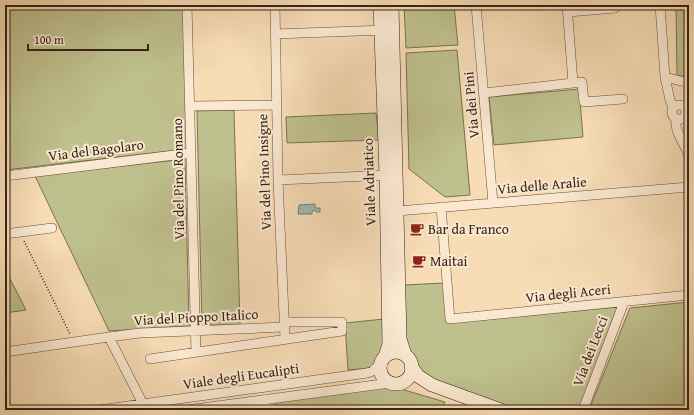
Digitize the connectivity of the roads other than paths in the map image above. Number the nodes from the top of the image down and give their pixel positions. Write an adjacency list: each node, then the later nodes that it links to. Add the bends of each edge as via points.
1 (188, 5): 18 (street, Via del Pino Romano)
2 (275, 5): 11 (street, Via del Pino Insigne)
3 (380, 5): 10 (street, Viale Adriatico)
4 (392, 5): 9 (street, Viale Adriatico)
5 (476, 5): 15 (street, Via dei Pini)
6 (660, 5): 12 (street)
7 (567, 8): 8 (street); 13 (street)
8 (615, 8)
9 (393, 30): 10 (street); 24 (street, Viale Adriatico)
10 (380, 31): 11 (street); 24 (street, Viale Adriatico)
11 (275, 34): 17 (street, Via del Pino Insigne)
12 (665, 77): 14 (street); 19 (street)
13 (574, 83): 15 (street); 16 (street, via 582,82 584,102)
14 (689, 83)
15 (484, 93): 28 (street, Via dei Pini)
16 (623, 100)
17 (277, 105): 18 (street); 26 (street, Via del Pino Insigne)
18 (190, 106): 22 (street, Via del Pino Romano)
19 (673, 107): 20 (street, via 680,105); 21 (street, via 671,113)
20 (687, 110): 21 (street, via 683,118)
21 (676, 119): 23 (street, via 677,132)
22 (191, 153): 25 (street, Via del Bagolaro); 37 (street, Via del Pino Romano)
23 (689, 157)
24 (390, 175): 26 (street); 30 (street, Viale Adriatico); 43 (street, Viale Adriatico, via 389,344)
25 (5, 176)
26 (278, 180): 36 (street, Via del Pino Insigne)
27 (689, 187): 28 (street, Via delle Aralie)
28 (493, 203): 29 (street, Via delle Aralie)
29 (441, 207): 30 (street, Via delle Aralie); 34 (street, Via degli Aceri, via 450,319)
30 (397, 211): 45 (street, Viale Adriatico, via 400,339)
31 (52, 228): 32 (street)
32 (5, 234)
33 (689, 294): 34 (street, Via degli Aceri)
34 (624, 302): 54 (street, Via dei Lecci)
35 (304, 322): 36 (street, Via del Pioppo Italico); 38 (street); 38 (street, Via del Pioppo Italico, via 342,322 342,331)
36 (284, 324): 37 (street, Via del Pioppo Italico); 40 (street, Via del Pino Insigne)
37 (195, 331): 39 (street, Via del Pioppo Italico); 42 (street, Via del Pino Romano)
38 (306, 336): 40 (street, Via del Pioppo Italico)
39 (109, 337): 41 (street, Via del Pioppo Italico); 48 (street)
40 (285, 338): 42 (street, Via del Pioppo Italico)
41 (5, 352)
42 (196, 352): 44 (street, Via del Pioppo Italico)
43 (384, 359): 45 (street, via 395,353); 46 (street, via 380,371 382,376); 48 (street, Viale degli Eucalipti, via 373,371 367,373)
44 (150, 360)
45 (408, 360): 46 (street, via 411,374); 53 (street, Viale Adriatico, via 418,376 432,385)
46 (396, 383): 47 (street, Viale degli Eucalipti); 52 (street, via 419,387)
47 (268, 399): 50 (street, Viale degli Eucalipti); 51 (street)
48 (143, 404): 49 (street, Viale degli Eucalipti)
49 (99, 410)
50 (187, 410)
51 (270, 410)
52 (475, 410)
53 (501, 410)
54 (583, 410)

